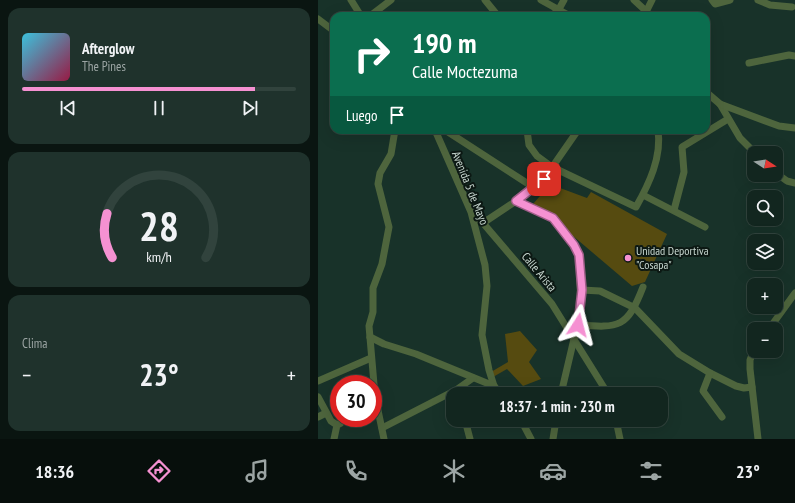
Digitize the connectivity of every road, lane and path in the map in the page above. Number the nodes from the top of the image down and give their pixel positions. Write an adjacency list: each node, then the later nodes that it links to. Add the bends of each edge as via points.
1 (351, 0): 13 (street)
2 (391, 0): 14 (street)
3 (485, 0): 15 (street)
4 (541, 0): 12 (street)
5 (564, 0): 12 (street)
6 (634, 0): 18 (street)
7 (652, 0): 19 (street)
8 (712, 0): 9 (street, via 715,4)
9 (730, 0)
10 (758, 0): 11 (street, via 770,5)
11 (792, 8)
12 (559, 9): 16 (street); 17 (street)
13 (358, 12)
14 (375, 12)
15 (495, 12)
16 (556, 12)
17 (564, 12)
18 (644, 12)
19 (647, 12)
20 (318, 19): 21 (street)
21 (330, 28)
22 (795, 56): 23 (street)
23 (749, 63)
24 (710, 95): 25 (street)
25 (720, 104): 26 (street); 27 (street, via 779,126)
26 (728, 119): 28 (street); 36 (street)
27 (795, 128)
28 (710, 130)
29 (395, 134): 54 (street, via 391,154 380,173 378,184 389,227 382,264 373,288)
30 (438, 134): 44 (street, Avenida 5 de Mayo)
31 (450, 134): 40 (street)
32 (528, 134): 37 (street, via 529,145 537,156)
33 (575, 134): 37 (street)
34 (658, 134): 41 (street, via 652,172)
35 (703, 134): 43 (street, via 682,147 684,172)
36 (748, 146)
37 (552, 167): 40 (street, via 544,179); 41 (street, via 636,207)
38 (783, 178): 39 (street)
39 (795, 183)
40 (533, 187): 42 (street)
41 (643, 195): 43 (street)
42 (516, 201): 45 (street); 48 (street, via 553,218 574,245 579,255)
43 (674, 210): 46 (street)
44 (471, 212): 45 (street, Calle Arista); 62 (street, Avenida 5 de Mayo, via 485,265 487,286 482,336)
45 (483, 223): 55 (street, Calle Arista, via 552,304)
46 (705, 227)
47 (643, 287): 51 (street)
48 (582, 290): 51 (street, via 600,291); 53 (street)
49 (795, 293): 50 (street)
50 (791, 304): 52 (street)
51 (635, 308): 53 (street, via 627,319 617,324 603,327); 58 (street, via 679,354)
52 (775, 322)
53 (578, 325): 55 (street)
54 (370, 337): 56 (street); 60 (street)
55 (573, 340): 64 (street); 65 (street, Calle Arista)
56 (371, 358): 59 (street); 61 (street)
57 (751, 358): 66 (street)
58 (710, 373): 66 (street, via 736,386); 71 (street, via 703,390)
59 (372, 375)
60 (473, 378): 62 (street); 63 (street)
61 (318, 381)
62 (494, 386)
63 (463, 387)
64 (563, 387)
65 (603, 387)
66 (752, 387): 85 (street)
67 (318, 397): 69 (street)
68 (446, 397): 78 (street)
69 (326, 413): 70 (street); 72 (street)
70 (318, 417)
71 (722, 417)
72 (330, 419)
73 (337, 427): 79 (street)
74 (467, 427): 81 (street)
75 (525, 427): 82 (street)
76 (555, 427): 83 (street)
77 (617, 427): 84 (street)
78 (382, 428): 80 (street)
79 (334, 439)
80 (384, 439)
81 (470, 439)
82 (531, 439)
83 (553, 439)
84 (620, 439)
85 (758, 439)

